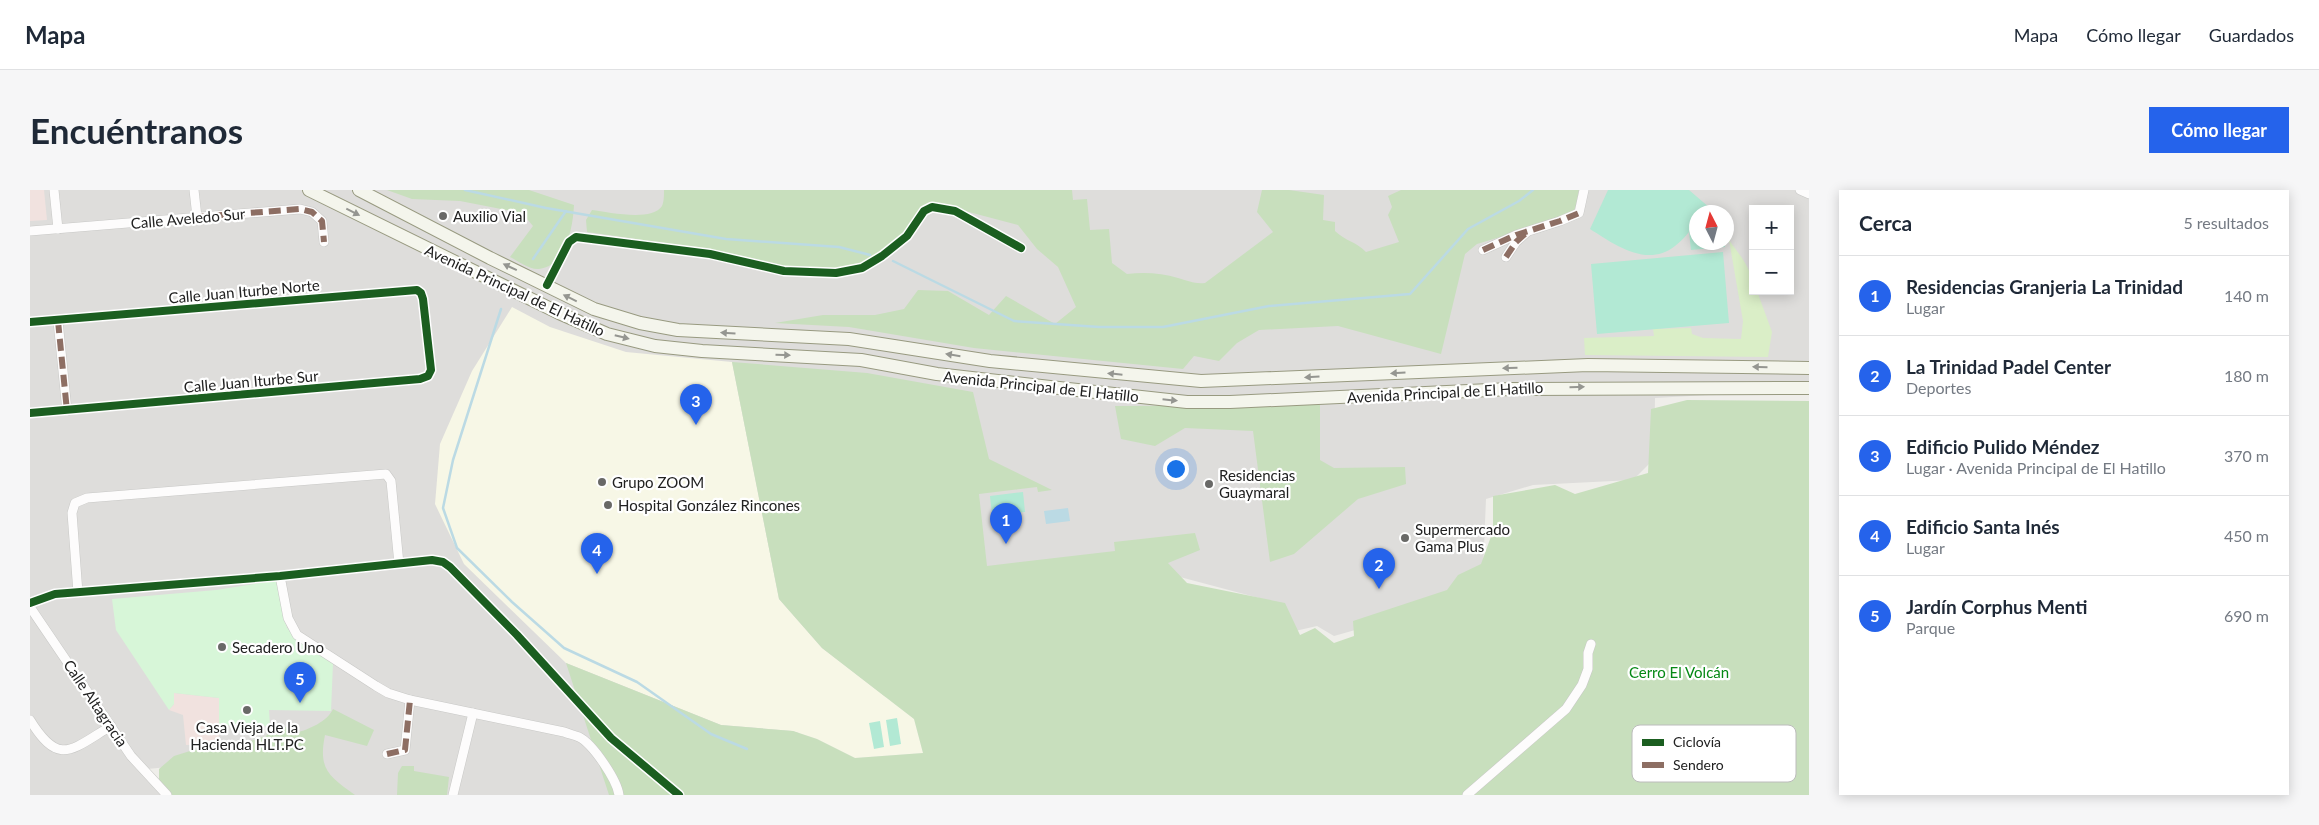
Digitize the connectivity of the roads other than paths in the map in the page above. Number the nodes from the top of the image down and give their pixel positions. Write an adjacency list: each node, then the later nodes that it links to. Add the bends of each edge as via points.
1 (54, 190): 9 (street)
2 (194, 190): 8 (street)
3 (309, 190): 21 (main road, Avenida Principal de El Hatillo, one-way to 21, via 559,314 607,334 656,346 861,360 937,374 1187,402 1511,388)
4 (359, 190): 16 (main road, Avenida Principal de El Hatillo, one-way to 4)
5 (1800, 190): 7 (street)
6 (1584, 194): 11 (street, via 1579,213)
7 (1809, 194)
8 (197, 217): 9 (street, Calle Aveledo Sur); 12 (street, Calle Aveledo Sur, via 300,209 312,212 322,221)
9 (58, 229): 10 (street, Calle Aveledo Sur)
10 (30, 231)
11 (1528, 231): 14 (street); 15 (street)
12 (324, 242)
13 (1021, 248): 16 (street, via 955,211 932,207 924,212 908,236 862,268 836,273 784,271 710,254 576,236)
14 (1483, 250)
15 (1506, 257)
16 (548, 286): 20 (main road, Avenida Principal de El Hatillo, one-way to 16, via 1588,365 1201,381 990,361 849,339 678,330 594,309)
17 (58, 321): 18 (street, Calle Juan Iturbe Norte); 19 (street, Calle Juan Iturbe Norte, via 416,290 422,293); 22 (street)
18 (30, 322)
19 (426, 330): 22 (street, Calle Juan Iturbe Sur, via 431,370 428,376 420,379)
20 (1809, 368)
21 (1809, 388)
22 (67, 411): 23 (street, Calle Juan Iturbe Sur)
23 (30, 413)
24 (399, 564): 25 (street); 26 (street, via 391,480 386,474 87,498 76,503 72,513); 38 (street, via 432,560 450,567 611,738)
25 (280, 576): 26 (street); 30 (street, via 288,618 297,634 388,693)
26 (78, 593): 27 (street, via 55,594)
27 (30, 603)
28 (30, 607): 33 (street, Calle Altagracia)
29 (1591, 644): 39 (street, via 1582,685 1566,709)
30 (410, 700): 31 (street); 34 (street, via 405,750)
31 (473, 713): 36 (street); 37 (street, via 581,738 612,775)
32 (30, 720): 33 (street, via 46,744 63,750 73,749)
33 (111, 726): 35 (street, Calle Altagracia, via 132,756)
34 (387, 754)
35 (167, 795)
36 (453, 795)
37 (619, 795)
38 (678, 795)
39 (1467, 795)

